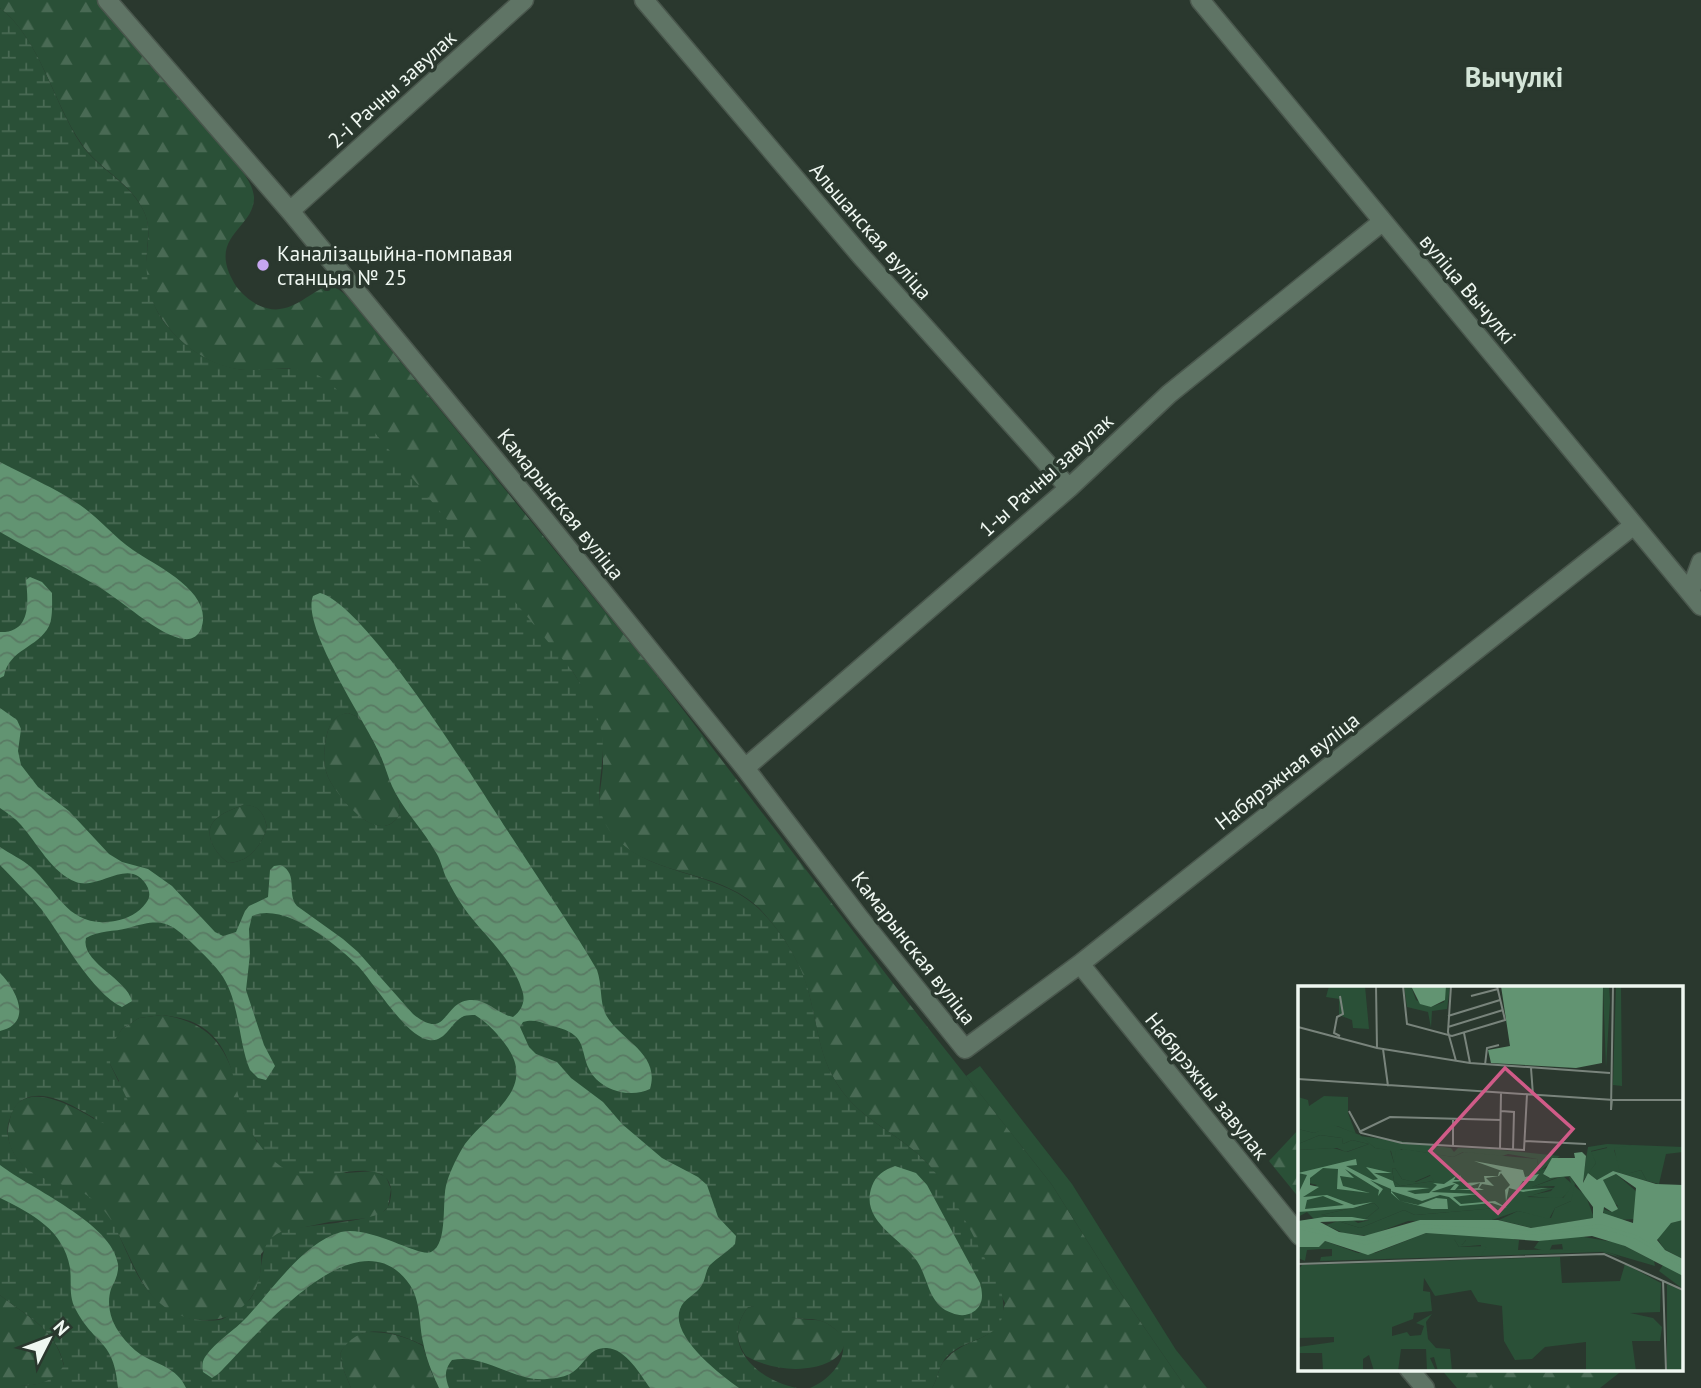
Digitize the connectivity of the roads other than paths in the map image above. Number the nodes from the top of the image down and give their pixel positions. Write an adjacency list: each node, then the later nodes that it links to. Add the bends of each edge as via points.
1 (107, 0): 5 (street, Камарынская вуліца)
2 (524, 0): 5 (street, 2-і Рачны завулак)
3 (644, 0): 7 (street, Альшанская вуліца, via 861,256)
4 (1200, 0): 6 (street, вуліца Вычулкі)
5 (290, 211): 11 (street, Камарынская вуліца)
6 (1382, 222): 7 (street, 1-ы Рачны завулак, via 1169,394); 8 (street, вуліца Вычулкі)
7 (1069, 488): 11 (street, 1-ы Рачны завулак)
8 (1634, 525): 10 (street, вуліца Вычулкі); 12 (street, Набярэжная вуліца)
9 (1701, 562): 10 (street)
10 (1695, 599)
11 (745, 768): 13 (street, Камарынская вуліца)
12 (1080, 964): 13 (street, Набярэжная вуліца); 14 (street, Набярэжны завулак)
13 (965, 1049)
14 (1298, 1235)
15 (1410, 1370): 16 (street)
16 (1425, 1388)

